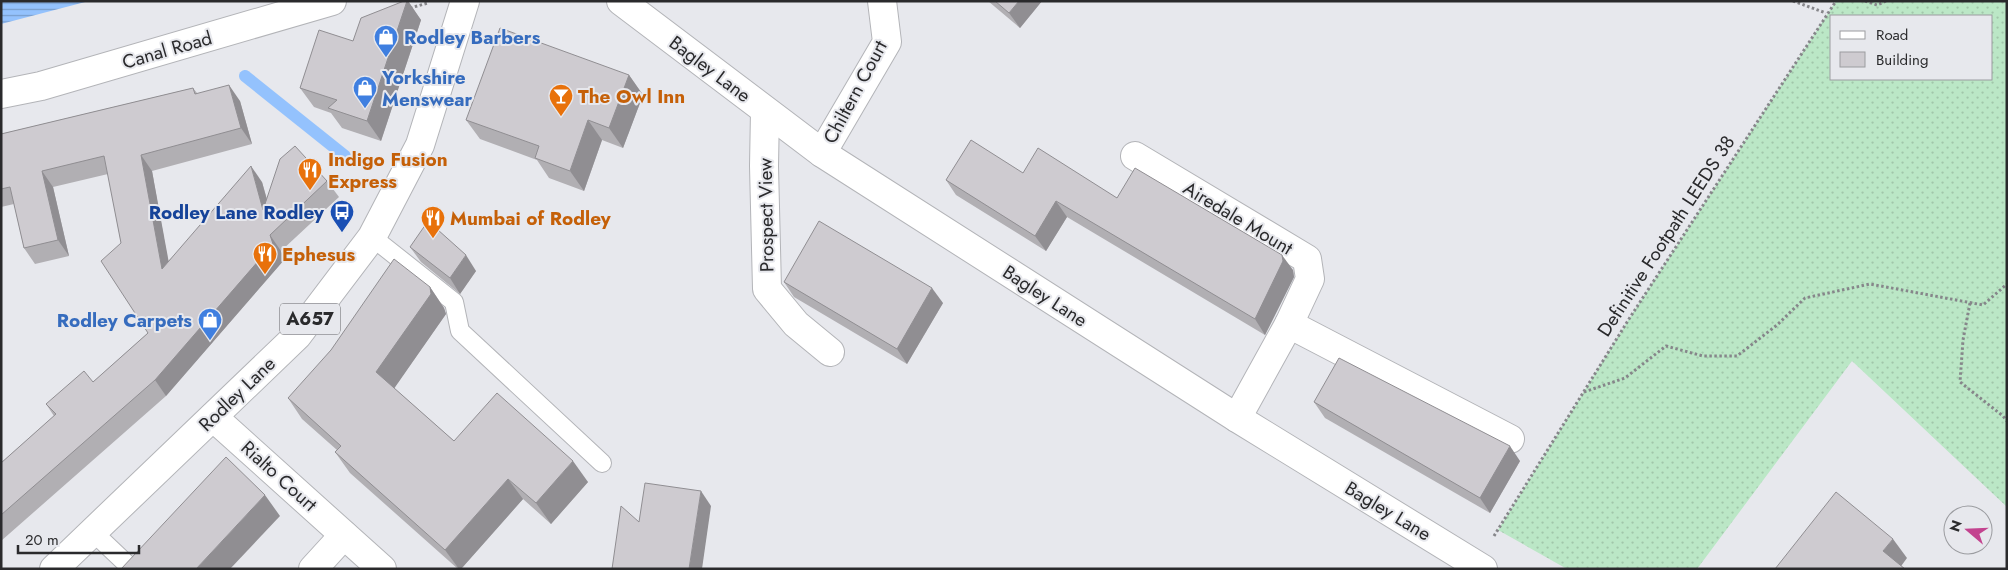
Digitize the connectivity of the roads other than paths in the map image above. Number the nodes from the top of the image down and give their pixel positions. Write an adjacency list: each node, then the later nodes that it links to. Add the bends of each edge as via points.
1 (465, 1): 9 (street, Rodley Lane / A657, via 420,145)
2 (622, 1): 6 (street, Bagley Lane)
3 (882, 1): 7 (street, Chiltern Court, via 887,42)
4 (320, 5): 5 (street, Canal Road, via 41,86)
5 (1, 94)
6 (765, 111): 7 (street, Bagley Lane); 11 (street, Prospect View, via 767,289 796,324)
7 (822, 153): 13 (street, Bagley Lane)
8 (1135, 156): 10 (street, Airedale Mount, via 1307,259 1310,279)
9 (372, 237): 12 (street, Rodley Lane / A657, via 297,336); 15 (lane, via 454,302 460,331)
10 (1289, 324): 13 (street, Airedale Mount); 14 (street)
11 (830, 352)
12 (213, 417): 16 (street, Rodley Lane / A657); 17 (street, Rialto Court)
13 (1237, 418): 18 (street, Bagley Lane)
14 (1510, 438)
15 (602, 463)
16 (93, 532): 19 (street, Rodley Lane / A657); 20 (lane)
17 (344, 534): 21 (street); 22 (street, Rialto Court)
18 (1479, 567)
19 (54, 569)
20 (132, 569)
21 (313, 569)
22 (382, 569)

